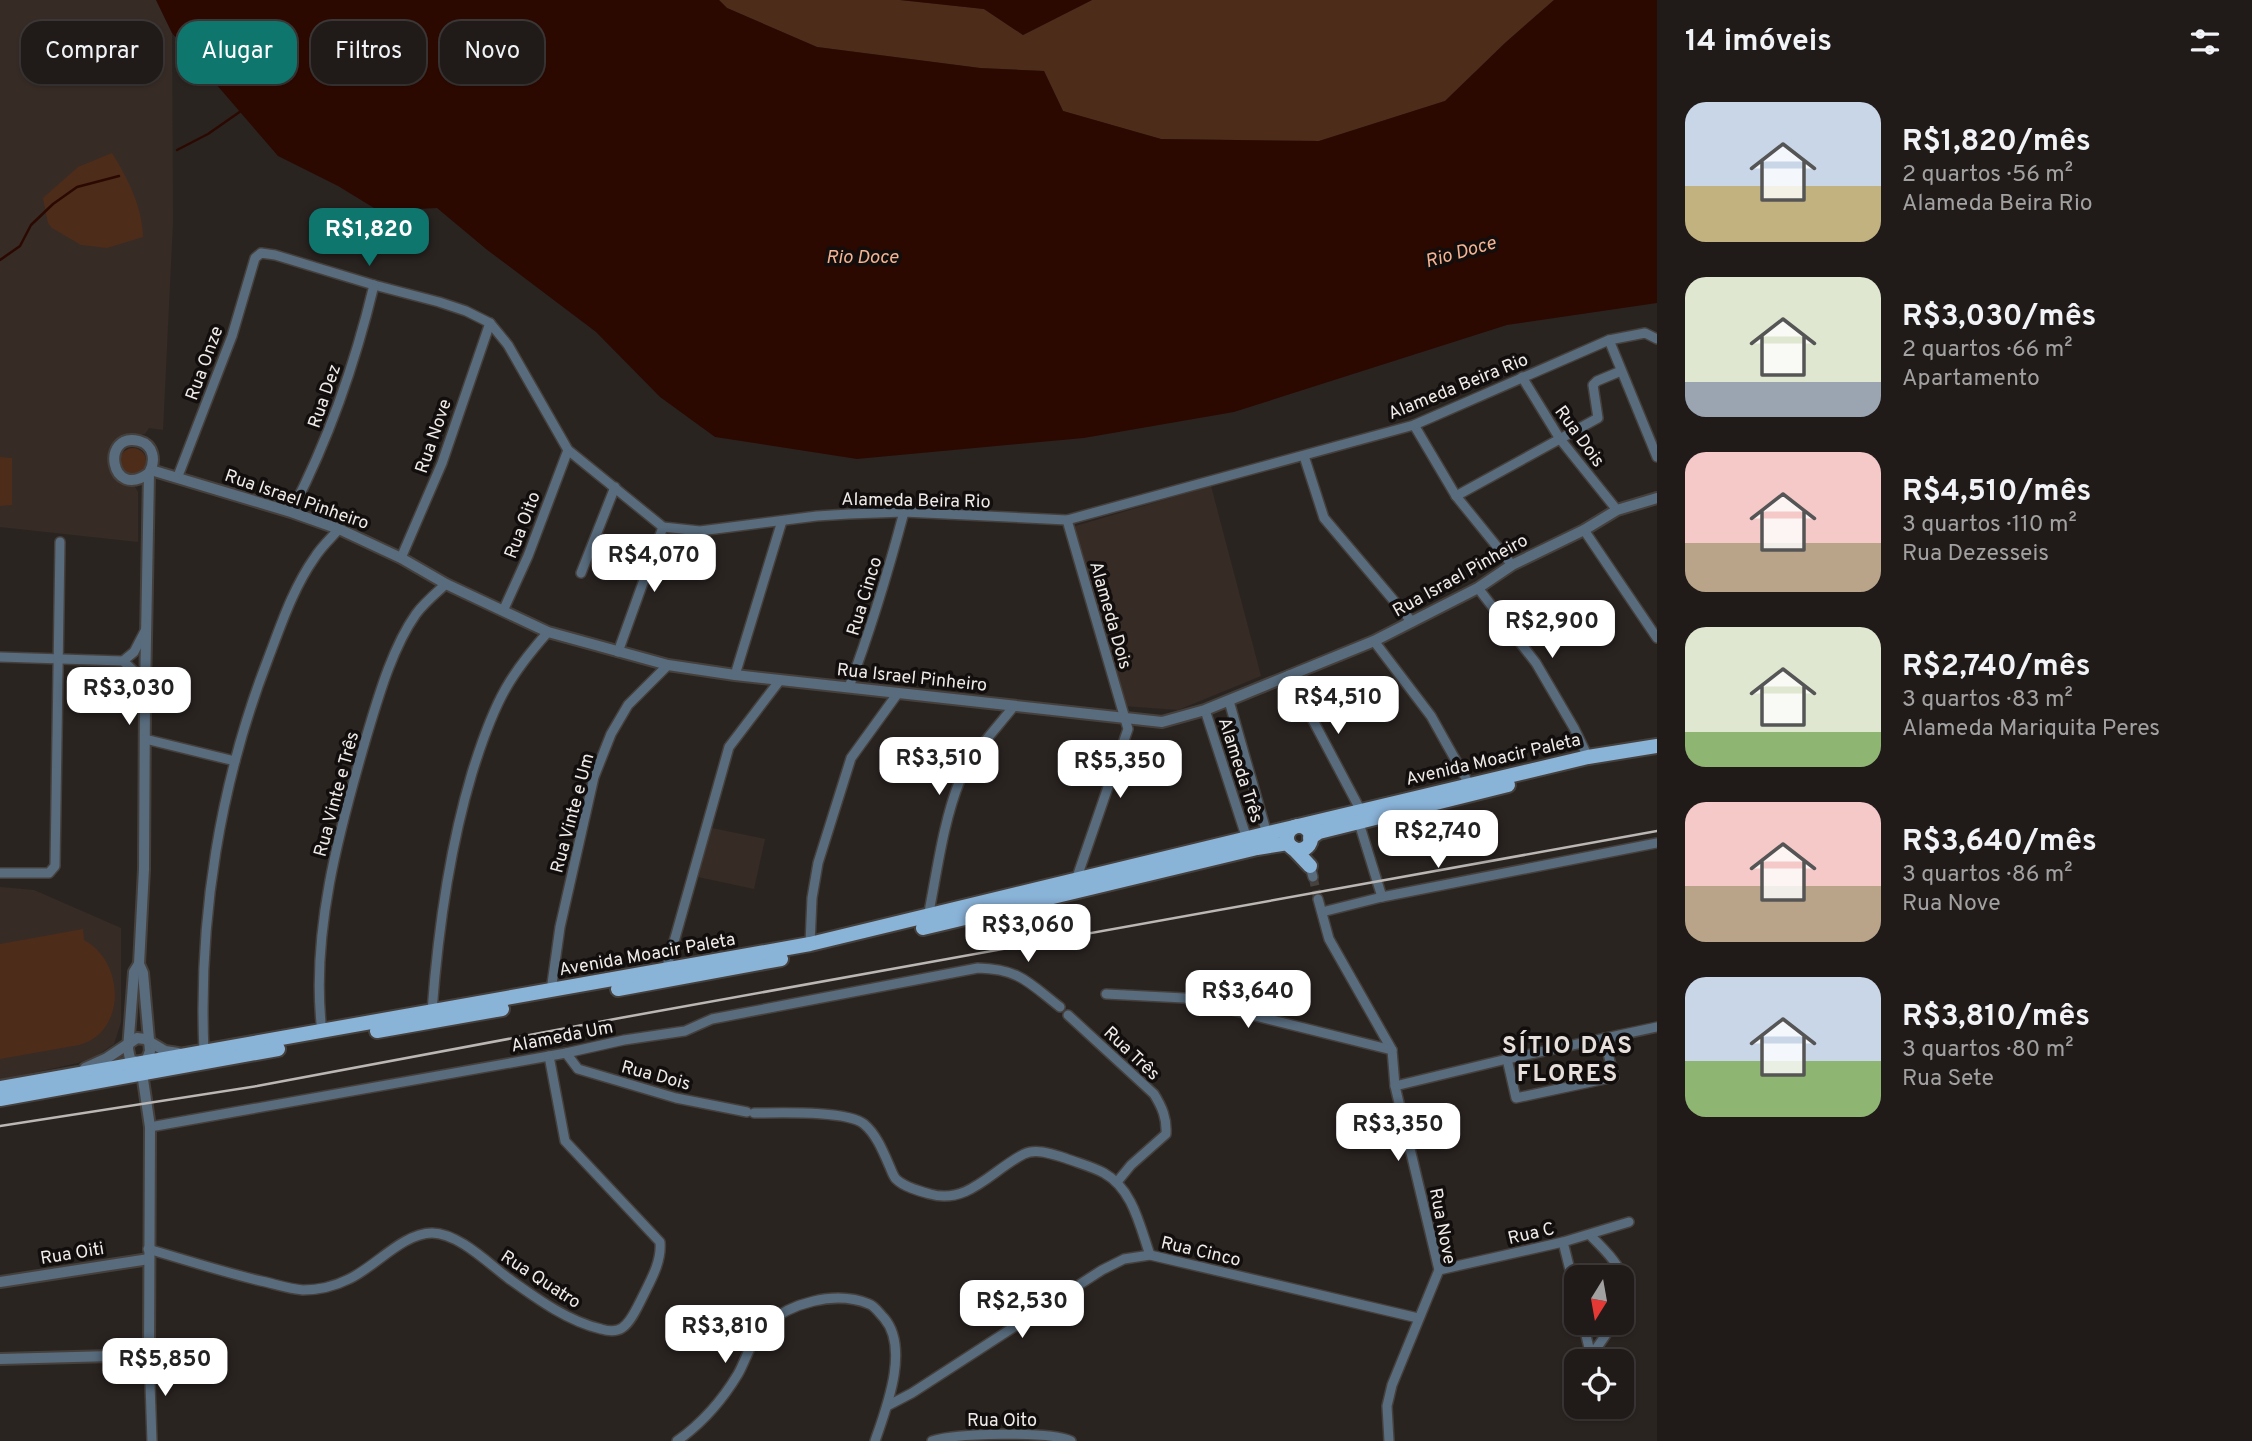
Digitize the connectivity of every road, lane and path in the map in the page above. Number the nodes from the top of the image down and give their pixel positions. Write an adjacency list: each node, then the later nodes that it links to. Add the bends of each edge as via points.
1 (374, 285): 2 (street, via 450,306); 13 (street, Rua Onze, via 275,255 261,253 255,258 232,336); 20 (street, Rua Dez, via 334,415)
2 (490, 323): 9 (street, via 508,345); 28 (street, Rua Nove, via 442,464)
3 (1657, 339): 4 (street, Alameda Beira Rio, via 1645,333)
4 (1609, 340): 5 (street); 6 (street, Alameda Beira Rio)
5 (1621, 371): 8 (street, via 1593,385 1598,418); 11 (street)
6 (1521, 377): 7 (street, Alameda Beira Rio); 8 (street, Rua Dois)
7 (1414, 425): 10 (street, Alameda Beira Rio); 17 (street)
8 (1560, 439): 17 (street); 19 (street, Rua Dois)
9 (568, 450): 15 (street); 33 (street, Rua Oito)
10 (1304, 456): 22 (street, Alameda Beira Rio); 34 (street, via 1324,518)
11 (1657, 457)
12 (150, 472): 13 (street, Rua Israel Pinheiro); 14 (street); 14 (street, via 153,458 147,445 125,442 115,452 114,466); 16 (street)
13 (178, 477): 20 (street, Rua Israel Pinheiro)
14 (132, 480): 16 (street)
15 (615, 487): 24 (street); 30 (street)
16 (149, 491): 35 (street)
17 (1456, 496): 29 (street)
18 (1657, 498): 19 (street, Rua Israel Pinheiro)
19 (1617, 510): 26 (street, Rua Israel Pinheiro)
20 (291, 512): 25 (street, Rua Israel Pinheiro)
21 (904, 512): 22 (street, Alameda Beira Rio); 23 (street, Alameda Beira Rio); 47 (street, Rua Cinco, via 883,593)
22 (1067, 520): 53 (street, Alameda Dois)
23 (782, 521): 24 (street, Alameda Beira Rio, via 700,531); 44 (street)
24 (663, 527): 39 (street)
25 (339, 529): 28 (street, Rua Israel Pinheiro); 58 (street, via 309,566 286,613 249,709)
26 (1584, 530): 29 (street, Rua Israel Pinheiro); 37 (street)
27 (61, 542): 41 (street)
28 (401, 558): 31 (street, Rua Israel Pinheiro)
29 (1512, 565): 32 (street, Rua Israel Pinheiro)
30 (581, 573)
31 (446, 584): 33 (street, Rua Israel Pinheiro); 82 (street, Rua Vinte e Três, via 415,615 401,642 352,783 326,903 320,961)
32 (1478, 588): 34 (street, Rua Israel Pinheiro); 57 (street, via 1536,663)
33 (503, 611): 36 (street, Rua Israel Pinheiro)
34 (1412, 622): 38 (street, Rua Israel Pinheiro)
35 (146, 629): 42 (street, via 134,652); 49 (street)
36 (548, 632): 39 (street, Rua Israel Pinheiro); 79 (street, via 505,690 481,743 462,807 444,899)
37 (1657, 638)
38 (1374, 641): 45 (street, Rua Israel Pinheiro); 59 (street, via 1431,716)
39 (618, 652): 43 (street, Rua Israel Pinheiro)
40 (0, 657): 41 (street)
41 (60, 659): 42 (street); 67 (street, via 57,857 49,873)
42 (123, 661): 49 (street, via 135,672)
43 (668, 664): 44 (street, Rua Israel Pinheiro); 76 (street, Rua Vinte e Um, via 628,705 594,777 562,916)
44 (735, 675): 46 (street, Rua Israel Pinheiro)
45 (1289, 675): 50 (street, Rua Israel Pinheiro); 60 (street)
46 (780, 680): 47 (street, Rua Israel Pinheiro); 75 (street, via 729,747)
47 (849, 687): 48 (street, Rua Israel Pinheiro)
48 (898, 693): 51 (street, Rua Israel Pinheiro); 73 (street, via 851,758 818,863)
49 (145, 694): 54 (street)
50 (1229, 701): 52 (street, Rua Israel Pinheiro); 62 (street, Alameda Três)
51 (1014, 706): 53 (street, Rua Israel Pinheiro); 72 (street, via 961,778)
52 (1205, 710): 53 (street, Rua Israel Pinheiro, via 1162,722); 63 (street, Alameda Três)
53 (1124, 719): 68 (street, via 1127,736)
54 (145, 739): 58 (street); 74 (street)
55 (1657, 746): 57 (main road, Avenida Moacir Paleta)
56 (1657, 755): 60 (main road, Avenida Moacir Paleta, via 1620,759)
57 (1588, 757): 59 (main road, Avenida Moacir Paleta)
58 (235, 761): 87 (street, via 210,889 202,991)
59 (1469, 784): 60 (main road, Avenida Moacir Paleta)
60 (1360, 817): 61 (main road, Avenida Moacir Paleta); 64 (main road, Avenida Moacir Paleta, via 1319,832); 69 (street)
61 (1296, 826): 62 (main road, Avenida Moacir Paleta); 64 (main road, via 1306,828); 66 (main road, via 1289,832)
62 (1267, 834): 63 (main road, Avenida Moacir Paleta)
63 (1247, 839): 68 (main road, Avenida Moacir Paleta)
64 (1310, 840): 66 (main road, via 1304,848); 66 (main road, via 1311,872)
65 (1657, 842): 69 (street)
66 (1291, 845): 92 (main road, Avenida Moacir Paleta, via 1244,851 737,968)
67 (0, 873)
68 (1076, 880): 72 (main road, Avenida Moacir Paleta)
69 (1382, 897): 71 (street)
70 (1318, 899): 71 (street)
71 (1322, 912): 86 (street, via 1329,939)
72 (928, 917): 73 (main road, Avenida Moacir Paleta)
73 (810, 944): 75 (main road, Avenida Moacir Paleta)
74 (139, 964): 84 (street, via 134,972); 85 (street)
75 (666, 970): 76 (main road, Avenida Moacir Paleta)
76 (551, 991): 79 (main road, Avenida Moacir Paleta)
77 (1107, 994): 86 (street, via 1184,998)
78 (1060, 1007): 88 (street, Alameda Um, via 1012,972 978,968 712,1019 685,1031)
79 (432, 1011): 82 (main road, Avenida Moacir Paleta)
80 (1068, 1015): 98 (street, Rua Três, via 1154,1094 1167,1121 1166,1134)
81 (1657, 1027): 83 (street)
82 (322, 1032): 87 (main road, Avenida Moacir Paleta)
83 (1604, 1038): 91 (street); 91 (street, via 1614,1077 1516,1098)
84 (128, 1042): 85 (street, via 137,1038); 92 (street, via 130,1059); 93 (street, via 98,1063)
85 (149, 1042): 89 (street); 92 (street)
86 (1392, 1050): 94 (street, Rua Nove)
87 (204, 1052): 89 (main road, Avenida Moacir Paleta)
88 (566, 1053): 90 (street, Alameda Um); 98 (street, Rua Dois, via 578,1069 676,1098 750,1112 826,1114 863,1123 880,1144 895,1178 931,1195 948,1198 962,1194 1026,1153 1046,1152)
89 (184, 1055): 92 (main road, Avenida Moacir Paleta)
90 (549, 1056): 97 (street, Alameda Um); 102 (street, Rua Quatro, via 565,1141 660,1242 655,1271 622,1328 590,1327 569,1317 445,1235 419,1234 351,1279 305,1290)
91 (1507, 1059): 94 (street)
92 (142, 1069): 93 (main road, Avenida Moacir Paleta); 96 (main road, Avenida Moacir Paleta); 97 (street)
93 (66, 1076): 95 (main road, Avenida Moacir Paleta)
94 (1395, 1086): 106 (street, Rua Nove)
95 (0, 1088)
96 (0, 1099)
97 (150, 1126): 102 (street)
98 (1116, 1182): 103 (street, via 1130,1200)
99 (1629, 1223): 100 (street, Rua C)
100 (1590, 1235): 101 (street, Rua C); 105 (street)
101 (1563, 1242): 104 (street); 106 (street, Rua C)
102 (148, 1254): 107 (street, Rua Oiti); 111 (street)
103 (1150, 1255): 108 (street, Rua Cinco); 113 (street, Rua Cinco, via 1124,1259 1102,1270)
104 (1569, 1265)
105 (1616, 1265)
106 (1439, 1270): 108 (street, Rua Nove)
107 (0, 1282)
108 (1418, 1318): 119 (street, Rua Nove, via 1387,1406)
109 (1586, 1335): 110 (street, via 1591,1356)
110 (1606, 1335)
111 (149, 1355): 112 (street); 114 (street)
112 (0, 1359)
113 (887, 1405): 115 (street, via 897,1351 889,1324 871,1304 820,1300 786,1310 762,1328 736,1376 698,1426); 116 (street)
114 (152, 1441)
115 (677, 1441)
116 (874, 1441)
117 (932, 1441): 118 (street, Rua Oito, via 978,1435)
118 (1071, 1441)
119 (1389, 1441)

